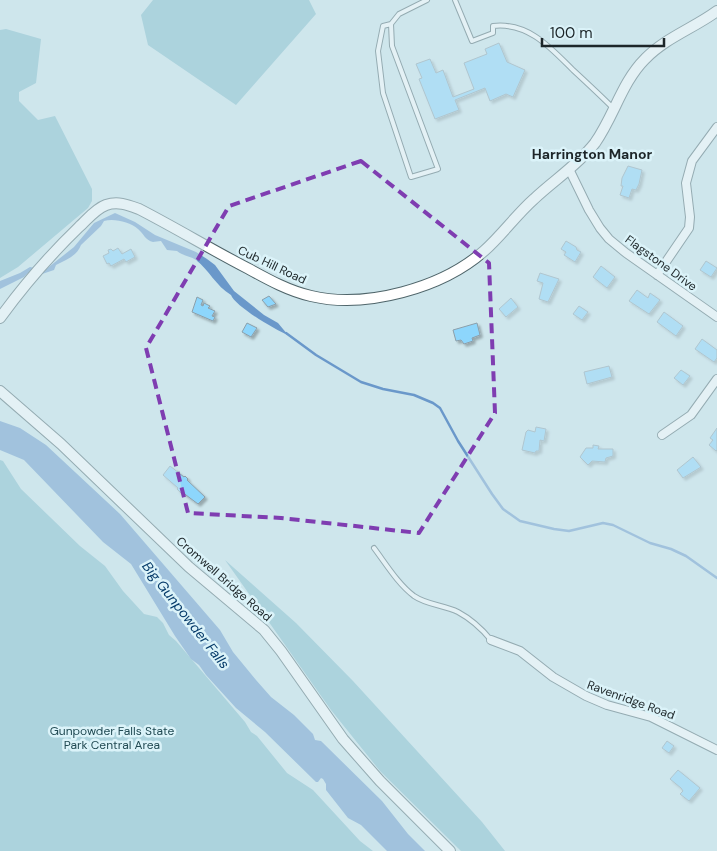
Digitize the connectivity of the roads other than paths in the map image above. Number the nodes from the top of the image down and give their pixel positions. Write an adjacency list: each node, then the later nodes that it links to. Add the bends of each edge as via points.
1 (427, 0): 4 (lane, via 399,14)
2 (455, 0): 5 (lane, via 472,41 493,33 493,26 505,25 528,32 543,42)
3 (717, 11): 5 (street, Cub Hill Road, via 646,57 632,73)
4 (391, 24): 4 (lane, via 383,26 378,51 383,93 411,177 438,169 392,46)
5 (615, 110): 7 (street, Cub Hill Road, via 594,144)
6 (717, 127): 8 (street, via 692,161 686,183 689,228)
7 (569, 169): 8 (street, Flagstone Drive, via 589,210 609,239); 10 (street, Cub Hill Road, via 526,206 484,251 460,269 411,289 368,299 325,299 283,287 155,218 124,204 111,204 99,209 59,246)
8 (657, 275): 9 (street, Flagstone Drive)
9 (717, 317)
10 (0, 318)
11 (717, 379): 13 (street, via 692,415)
12 (1, 391): 17 (street, Cromwell Bridge Road, via 189,567 264,630 282,650 352,750)
13 (662, 435)
14 (374, 548): 15 (lane, Ravenridge Road, via 414,595 422,601 457,612 482,629)
15 (491, 640): 16 (street, Ravenridge Road, via 520,651 553,678 586,696 651,717)
16 (717, 750)
17 (450, 851)

